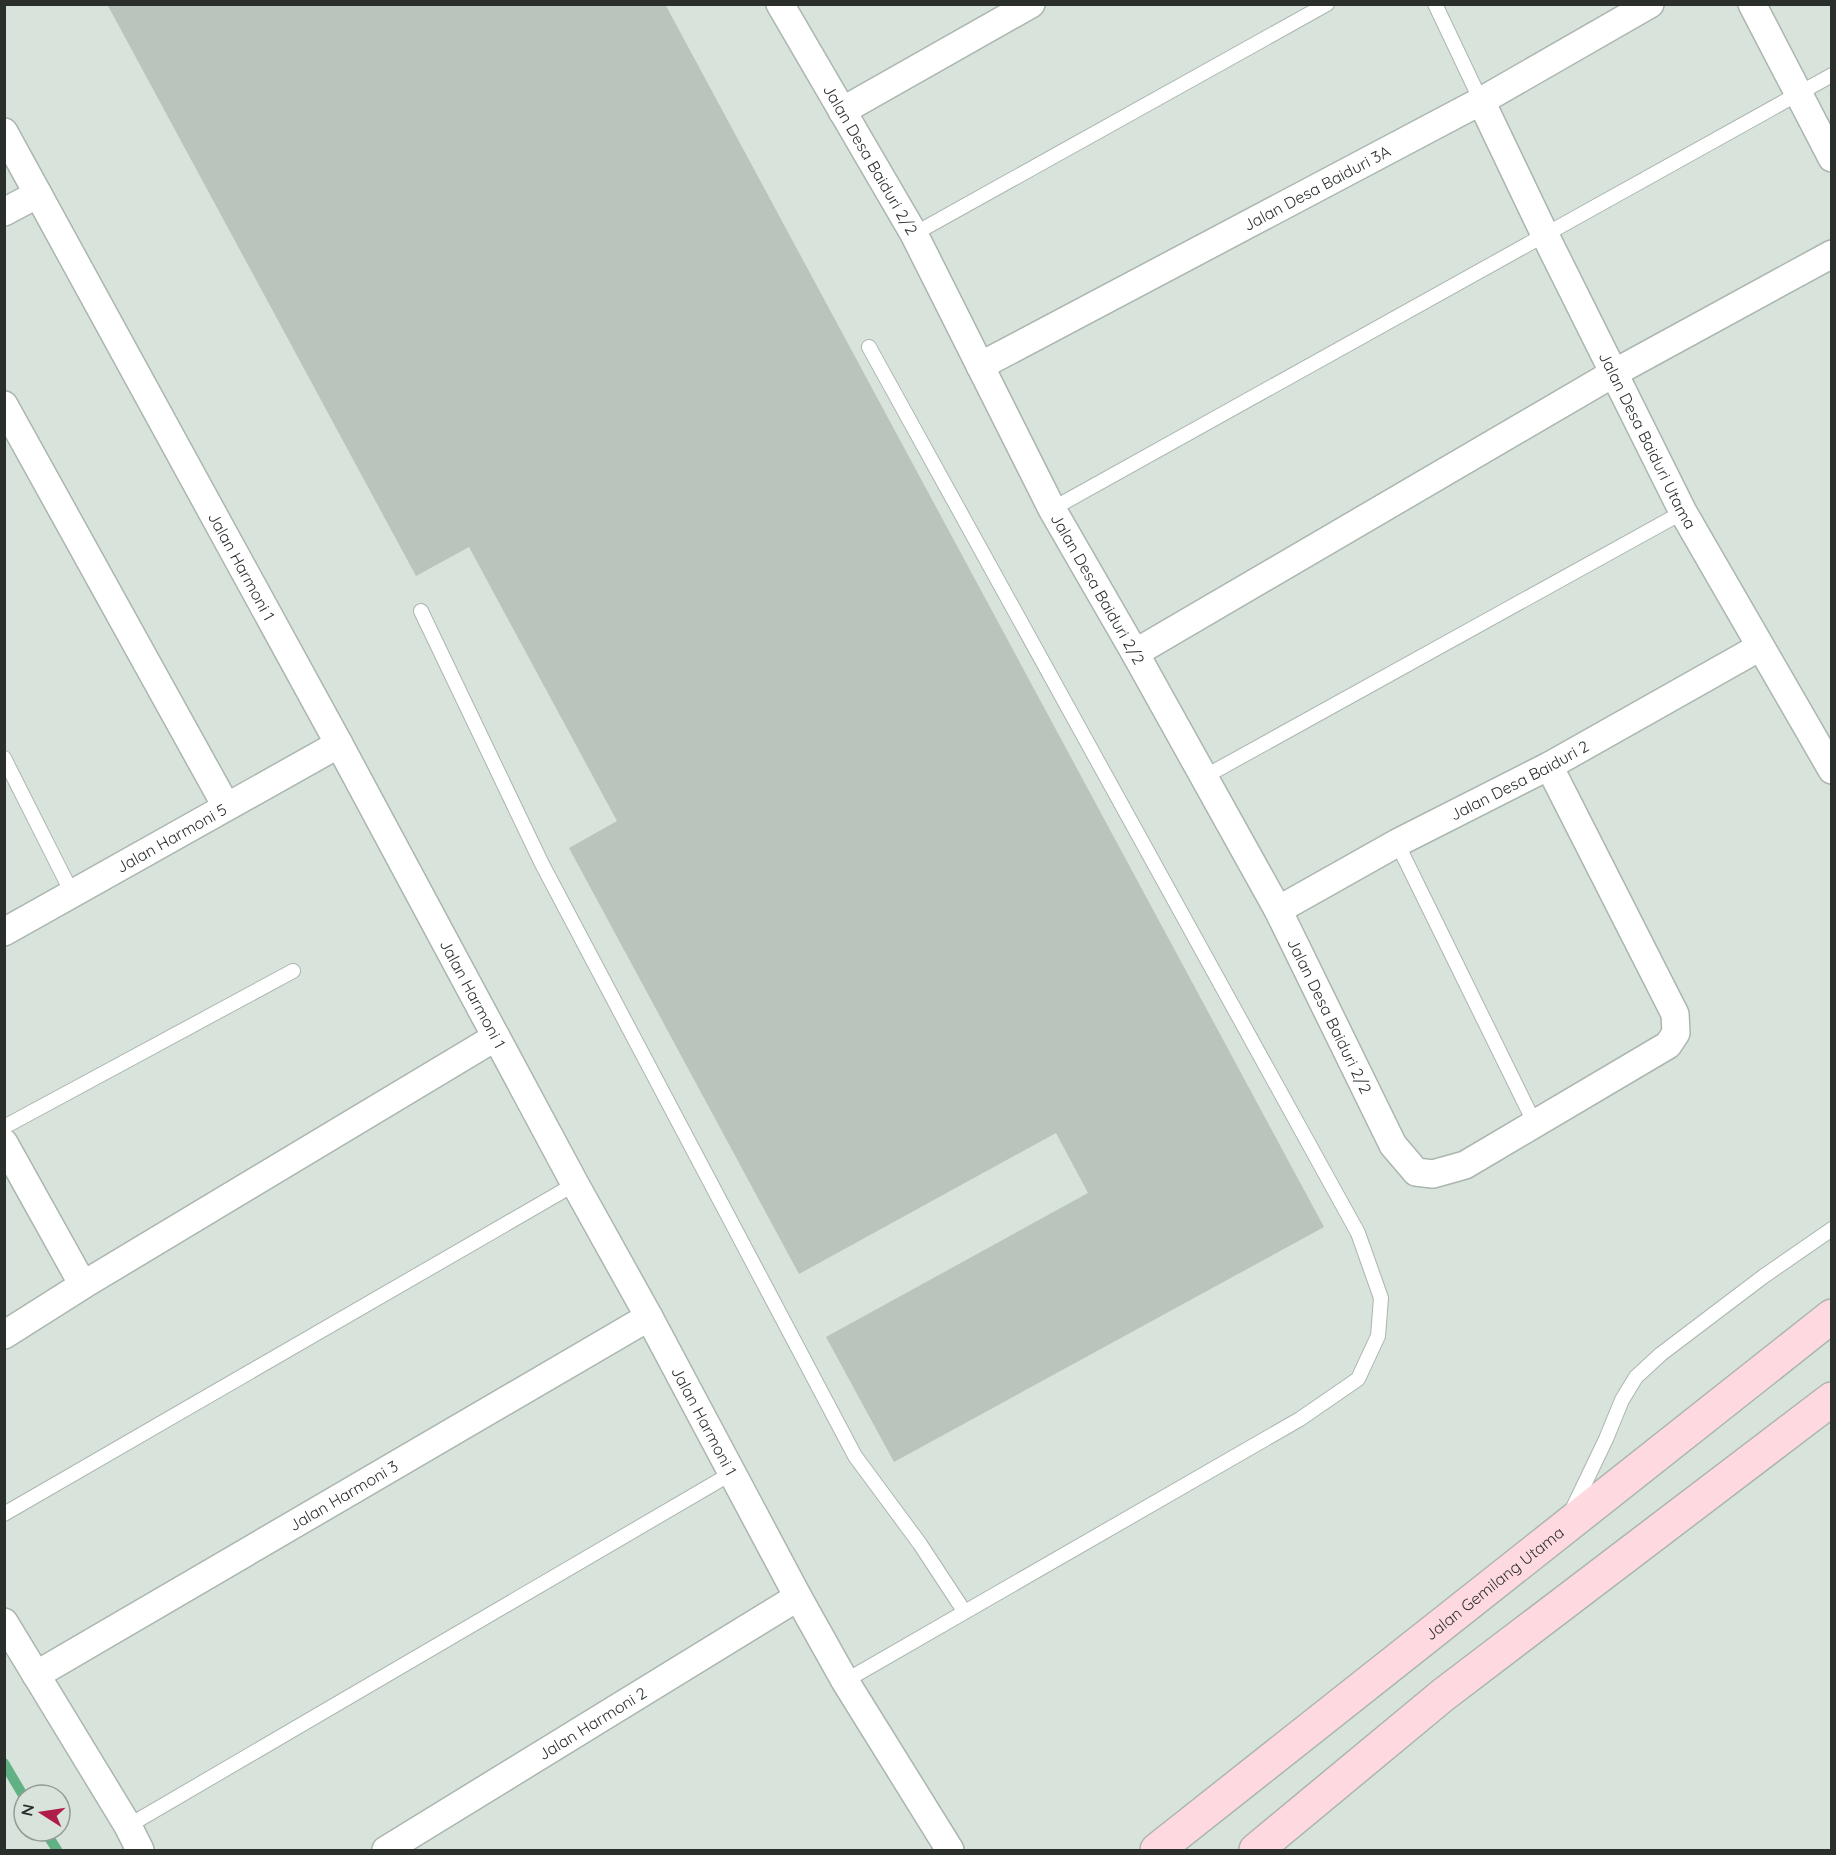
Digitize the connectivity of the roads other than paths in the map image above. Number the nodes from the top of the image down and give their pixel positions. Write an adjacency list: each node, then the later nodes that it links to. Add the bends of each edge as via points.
1 (780, 4): 10 (street, Jalan Desa Baiduri 2/2)
2 (1031, 4): 10 (street)
3 (1327, 4): 15 (lane)
4 (1435, 4): 9 (lane)
5 (1650, 4): 9 (street, Jalan Desa Baiduri 3A)
6 (1752, 4): 8 (street)
7 (1832, 75): 8 (lane)
8 (1799, 93): 12 (street); 16 (lane)
9 (1481, 101): 16 (street, Jalan Desa Baiduri Utama); 19 (street, Jalan Desa Baiduri 3A)
10 (842, 111): 15 (street, Jalan Desa Baiduri 2/2)
11 (4, 132): 13 (street, Jalan Harmoni 1)
12 (1832, 158)
13 (38, 194): 14 (street); 27 (street, Jalan Harmoni 1)
14 (4, 212)
15 (914, 234): 19 (street, Jalan Desa Baiduri 2/2)
16 (1545, 235): 20 (street, Jalan Desa Baiduri Utama); 22 (lane)
17 (1832, 254): 20 (street)
18 (869, 347): 53 (lane, via 1358,1233 1381,1298 1378,1336 1358,1379 1300,1419)
19 (980, 366): 22 (street, Jalan Desa Baiduri 2/2)
20 (1614, 373): 23 (street, Jalan Desa Baiduri Utama); 26 (street)
21 (4, 405): 32 (street)
22 (1052, 509): 26 (street, Jalan Desa Baiduri 2/2)
23 (1683, 512): 25 (street, Jalan Desa Baiduri Utama); 31 (lane)
24 (421, 611): 53 (lane, via 542,864 855,1456)
25 (1760, 647): 29 (street, Jalan Desa Baiduri 2); 30 (street, Jalan Desa Baiduri Utama)
26 (1135, 653): 31 (street, Jalan Desa Baiduri 2/2)
27 (339, 744): 32 (street, Jalan Harmoni 5); 38 (street, Jalan Harmoni 1)
28 (4, 758): 34 (lane)
29 (1549, 766): 33 (street, Jalan Desa Baiduri 2); 39 (street, via 1675,1014 1676,1033 1668,1046)
30 (1832, 770)
31 (1204, 777): 35 (street, Jalan Desa Baiduri 2/2)
32 (226, 806): 34 (street, Jalan Harmoni 5)
33 (1397, 843): 35 (street, Jalan Desa Baiduri 2); 39 (lane)
34 (72, 893): 36 (street, Jalan Harmoni 5)
35 (1278, 910): 39 (street, Jalan Desa Baiduri 2/2, via 1394,1145 1416,1172 1433,1174 1465,1165)
36 (4, 932)
37 (293, 971): 40 (lane)
38 (496, 1037): 42 (street, Jalan Harmoni 1); 44 (street)
39 (1535, 1124)
40 (4, 1127)
41 (4, 1143): 44 (street)
42 (575, 1184): 46 (street, Jalan Harmoni 1); 50 (lane)
43 (1832, 1229): 51 (lane, via 1764,1276 1636,1377)
44 (83, 1285): 47 (street)
45 (1832, 1316): 51 (main road, Jalan Gemilang Utama)
46 (649, 1317): 49 (street, Jalan Harmoni 1); 55 (street, Jalan Harmoni 3)
47 (4, 1335)
48 (1832, 1399): 62 (main road, via 1443,1695)
49 (732, 1473): 52 (street, Jalan Harmoni 1); 57 (lane)
50 (4, 1514)
51 (1563, 1528): 61 (main road, Jalan Gemilang Utama)
52 (798, 1597): 56 (street, Jalan Harmoni 1); 59 (street, Jalan Harmoni 2)
53 (964, 1611): 56 (lane)
54 (4, 1622): 55 (street)
55 (36, 1675): 57 (street)
56 (845, 1681): 60 (street, Jalan Harmoni 1)
57 (128, 1826): 58 (street)
58 (140, 1851)
59 (386, 1851)
60 (950, 1851)
61 (1157, 1851)
62 (1256, 1851)

